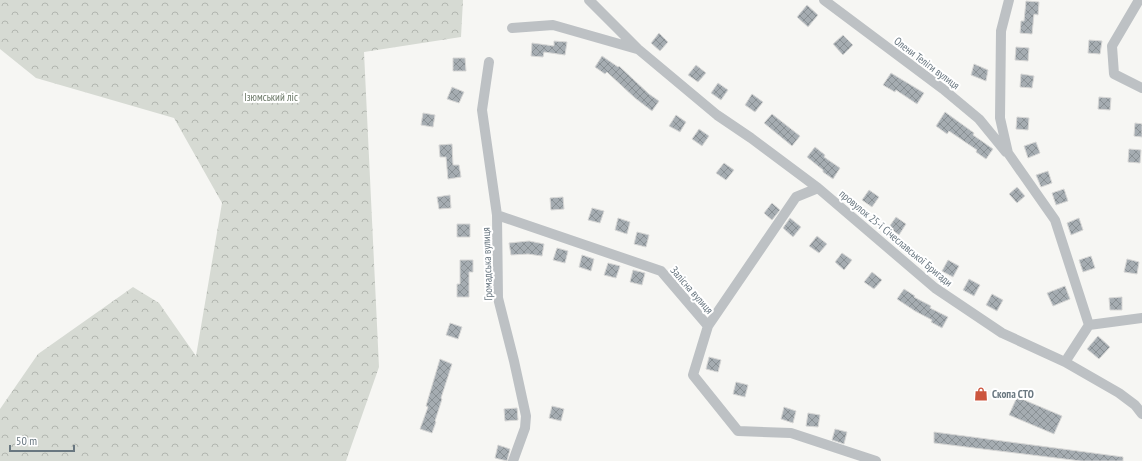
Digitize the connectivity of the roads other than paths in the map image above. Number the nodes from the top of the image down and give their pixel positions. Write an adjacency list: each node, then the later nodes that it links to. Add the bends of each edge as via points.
1 (589, 0): 6 (street, провулок 25-ї Січеславської Бригади)
2 (824, 0): 9 (street, Олени Теліги вулиця, via 979,119)
3 (1009, 0): 9 (street, Олени Теліги вулиця, via 1001,31 1000,118)
4 (1139, 0): 8 (street, via 1112,46 1114,74)
5 (512, 28): 6 (street, провулок 25-ї Січеславської Бригади, via 553,25)
6 (638, 50): 10 (street, провулок 25-ї Січеславської Бригади, via 717,115)
7 (489, 62): 11 (street, Громадська вулиця, via 482,110)
8 (1142, 88)
9 (1008, 154): 13 (street, Олени Теліги вулиця, via 1055,220)
10 (818, 188): 14 (street, via 796,197); 15 (street, провулок 25-ї Січеславської Бригади, via 935,288 1002,333)
11 (497, 215): 14 (street, Залісна вулиця, via 662,271); 17 (street, Громадська вулиця, via 498,298 526,416 525,428)
12 (1142, 315): 13 (street)
13 (1088, 325): 15 (street)
14 (708, 326): 18 (street, Залісна вулиця, via 693,375 738,431 791,433)
15 (1065, 362): 16 (street, провулок 25-ї Січеславської Бригади, via 1119,393)
16 (1142, 414)
17 (513, 461)
18 (876, 461)

